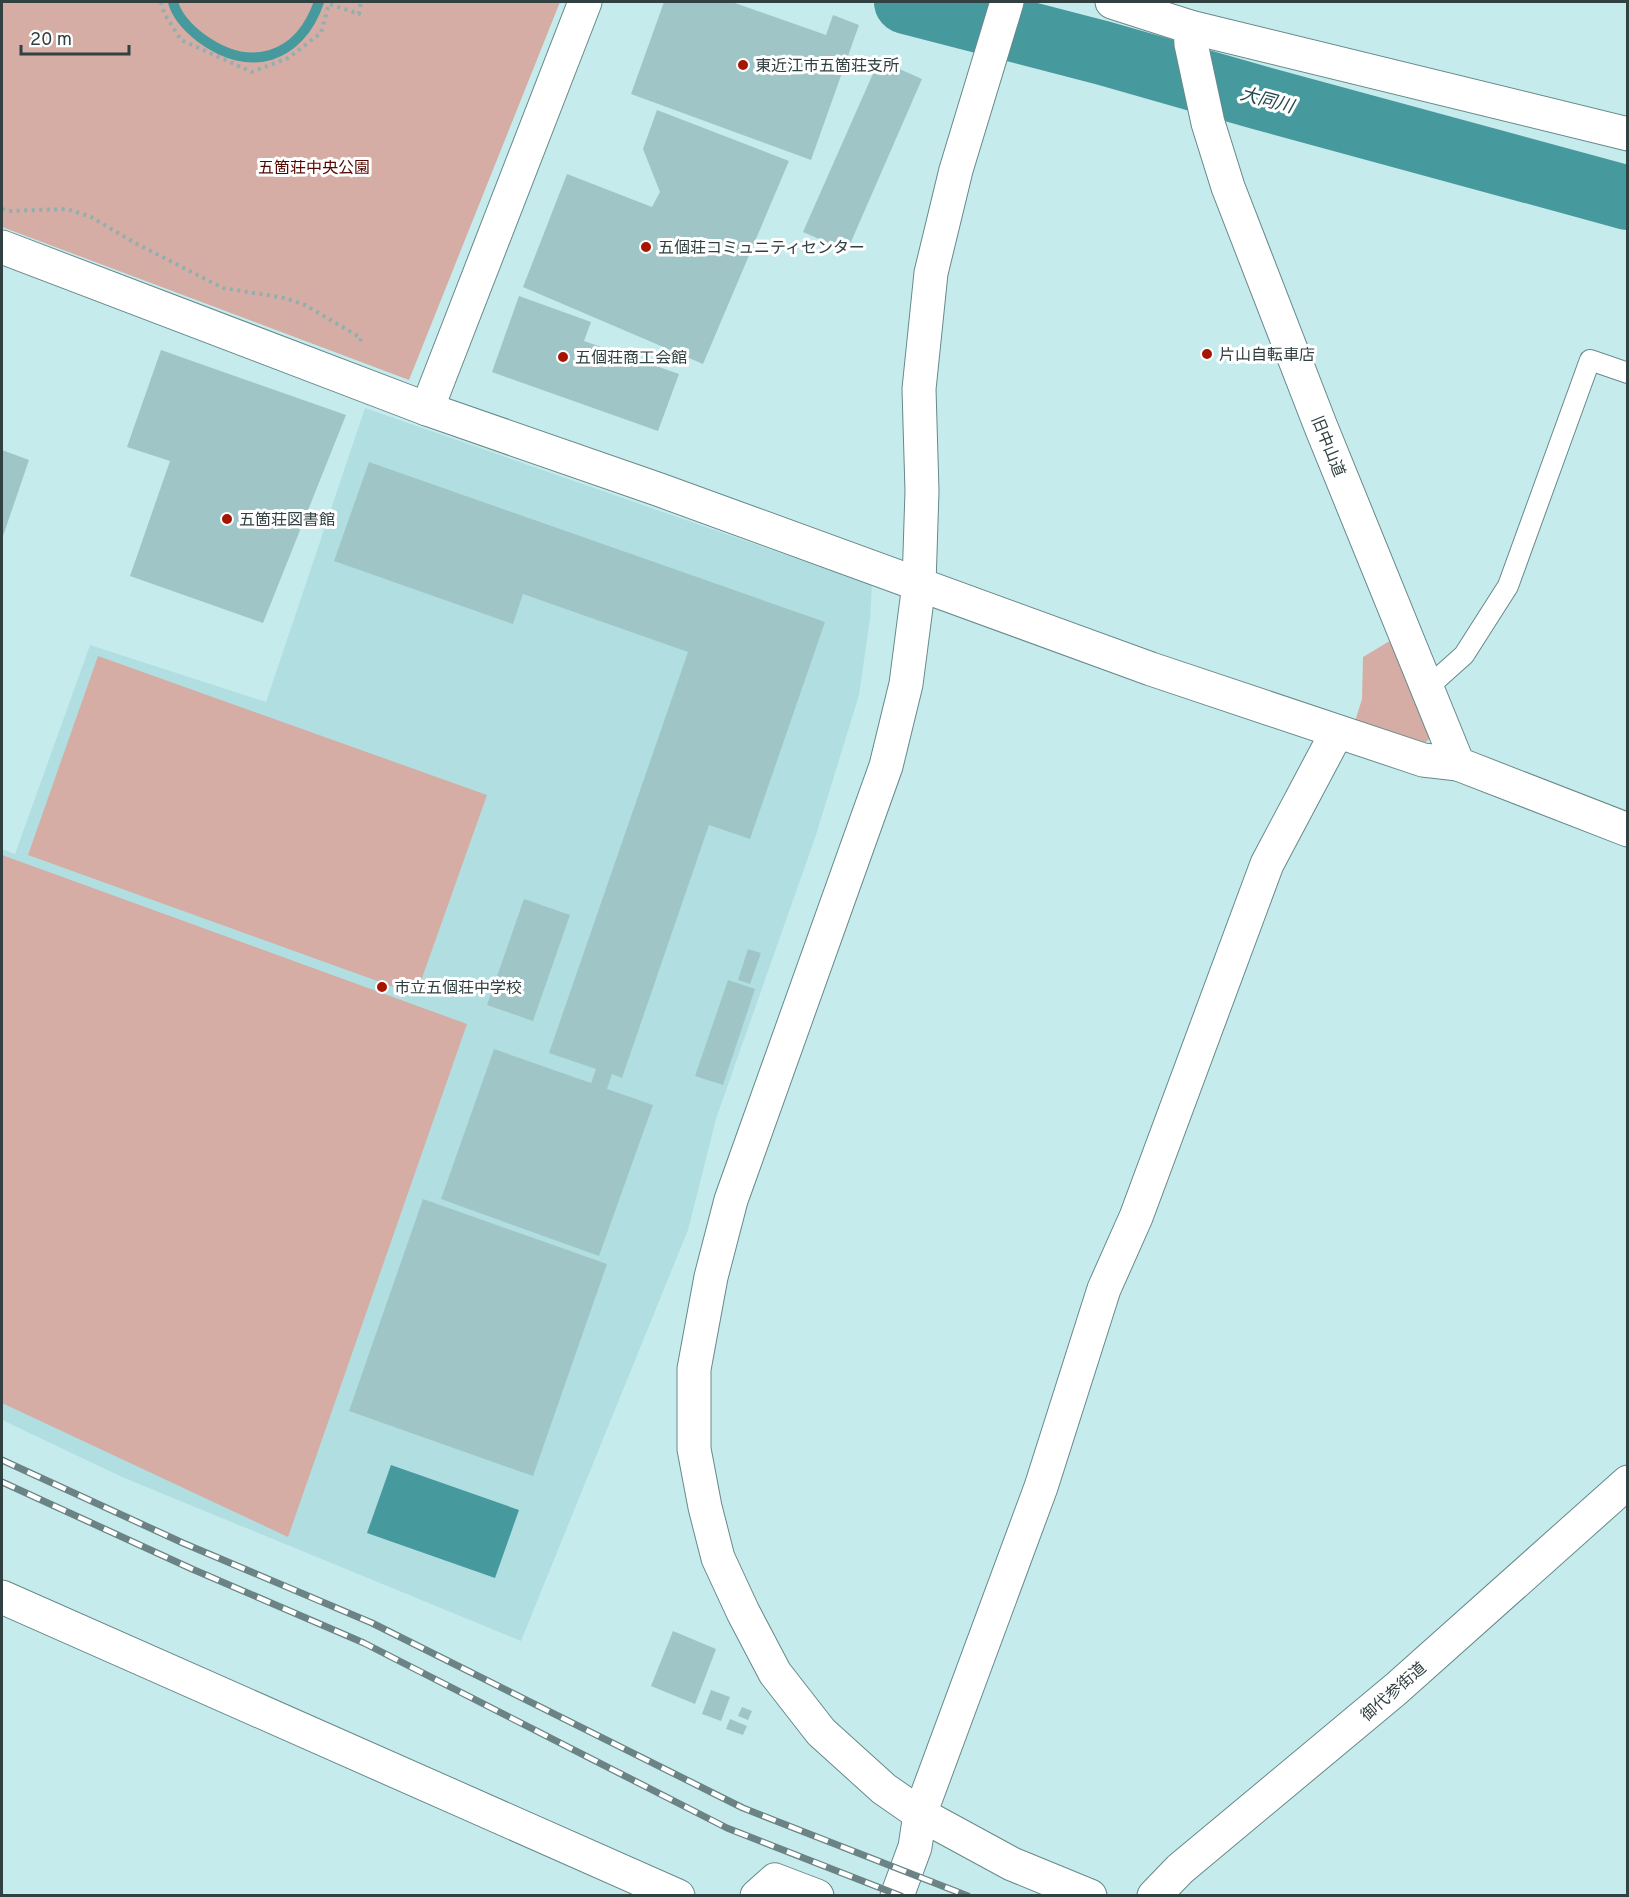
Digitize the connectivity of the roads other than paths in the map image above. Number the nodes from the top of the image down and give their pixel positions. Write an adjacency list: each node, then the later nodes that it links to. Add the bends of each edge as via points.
1 (585, 2): 8 (street)
2 (1007, 2): 9 (street, via 956,170 931,273 919,389)
3 (1112, 2): 4 (street)
4 (1191, 35): 5 (street); 10 (street, 旧中山道, via 1208,123 1232,198)
5 (1628, 134)
6 (2, 247): 8 (street)
7 (1628, 373): 10 (lane, via 1590,360 1508,586 1464,655)
8 (427, 409): 9 (street)
9 (919, 584): 11 (street); 16 (street, via 906,684 886,766 731,1200 711,1277 694,1369 694,1449 718,1558 775,1673 821,1732 884,1789)
10 (1426, 689): 12 (street, 旧中山道)
11 (1337, 732): 12 (street, via 1423,760); 16 (street, via 1268,864 1136,1217 1104,1289 1041,1487)
12 (1458, 764): 13 (street)
13 (1628, 830)
14 (1628, 1482): 22 (street, 御代参街道, via 1396,1689 1180,1869)
15 (2, 1598): 17 (street)
16 (920, 1814): 20 (street, via 915,1847); 21 (street, via 1012,1864)
17 (678, 1896)
18 (757, 1896): 19 (street, via 775,1880)
19 (817, 1896)
20 (897, 1896)
21 (1090, 1896)
22 (1154, 1896)

